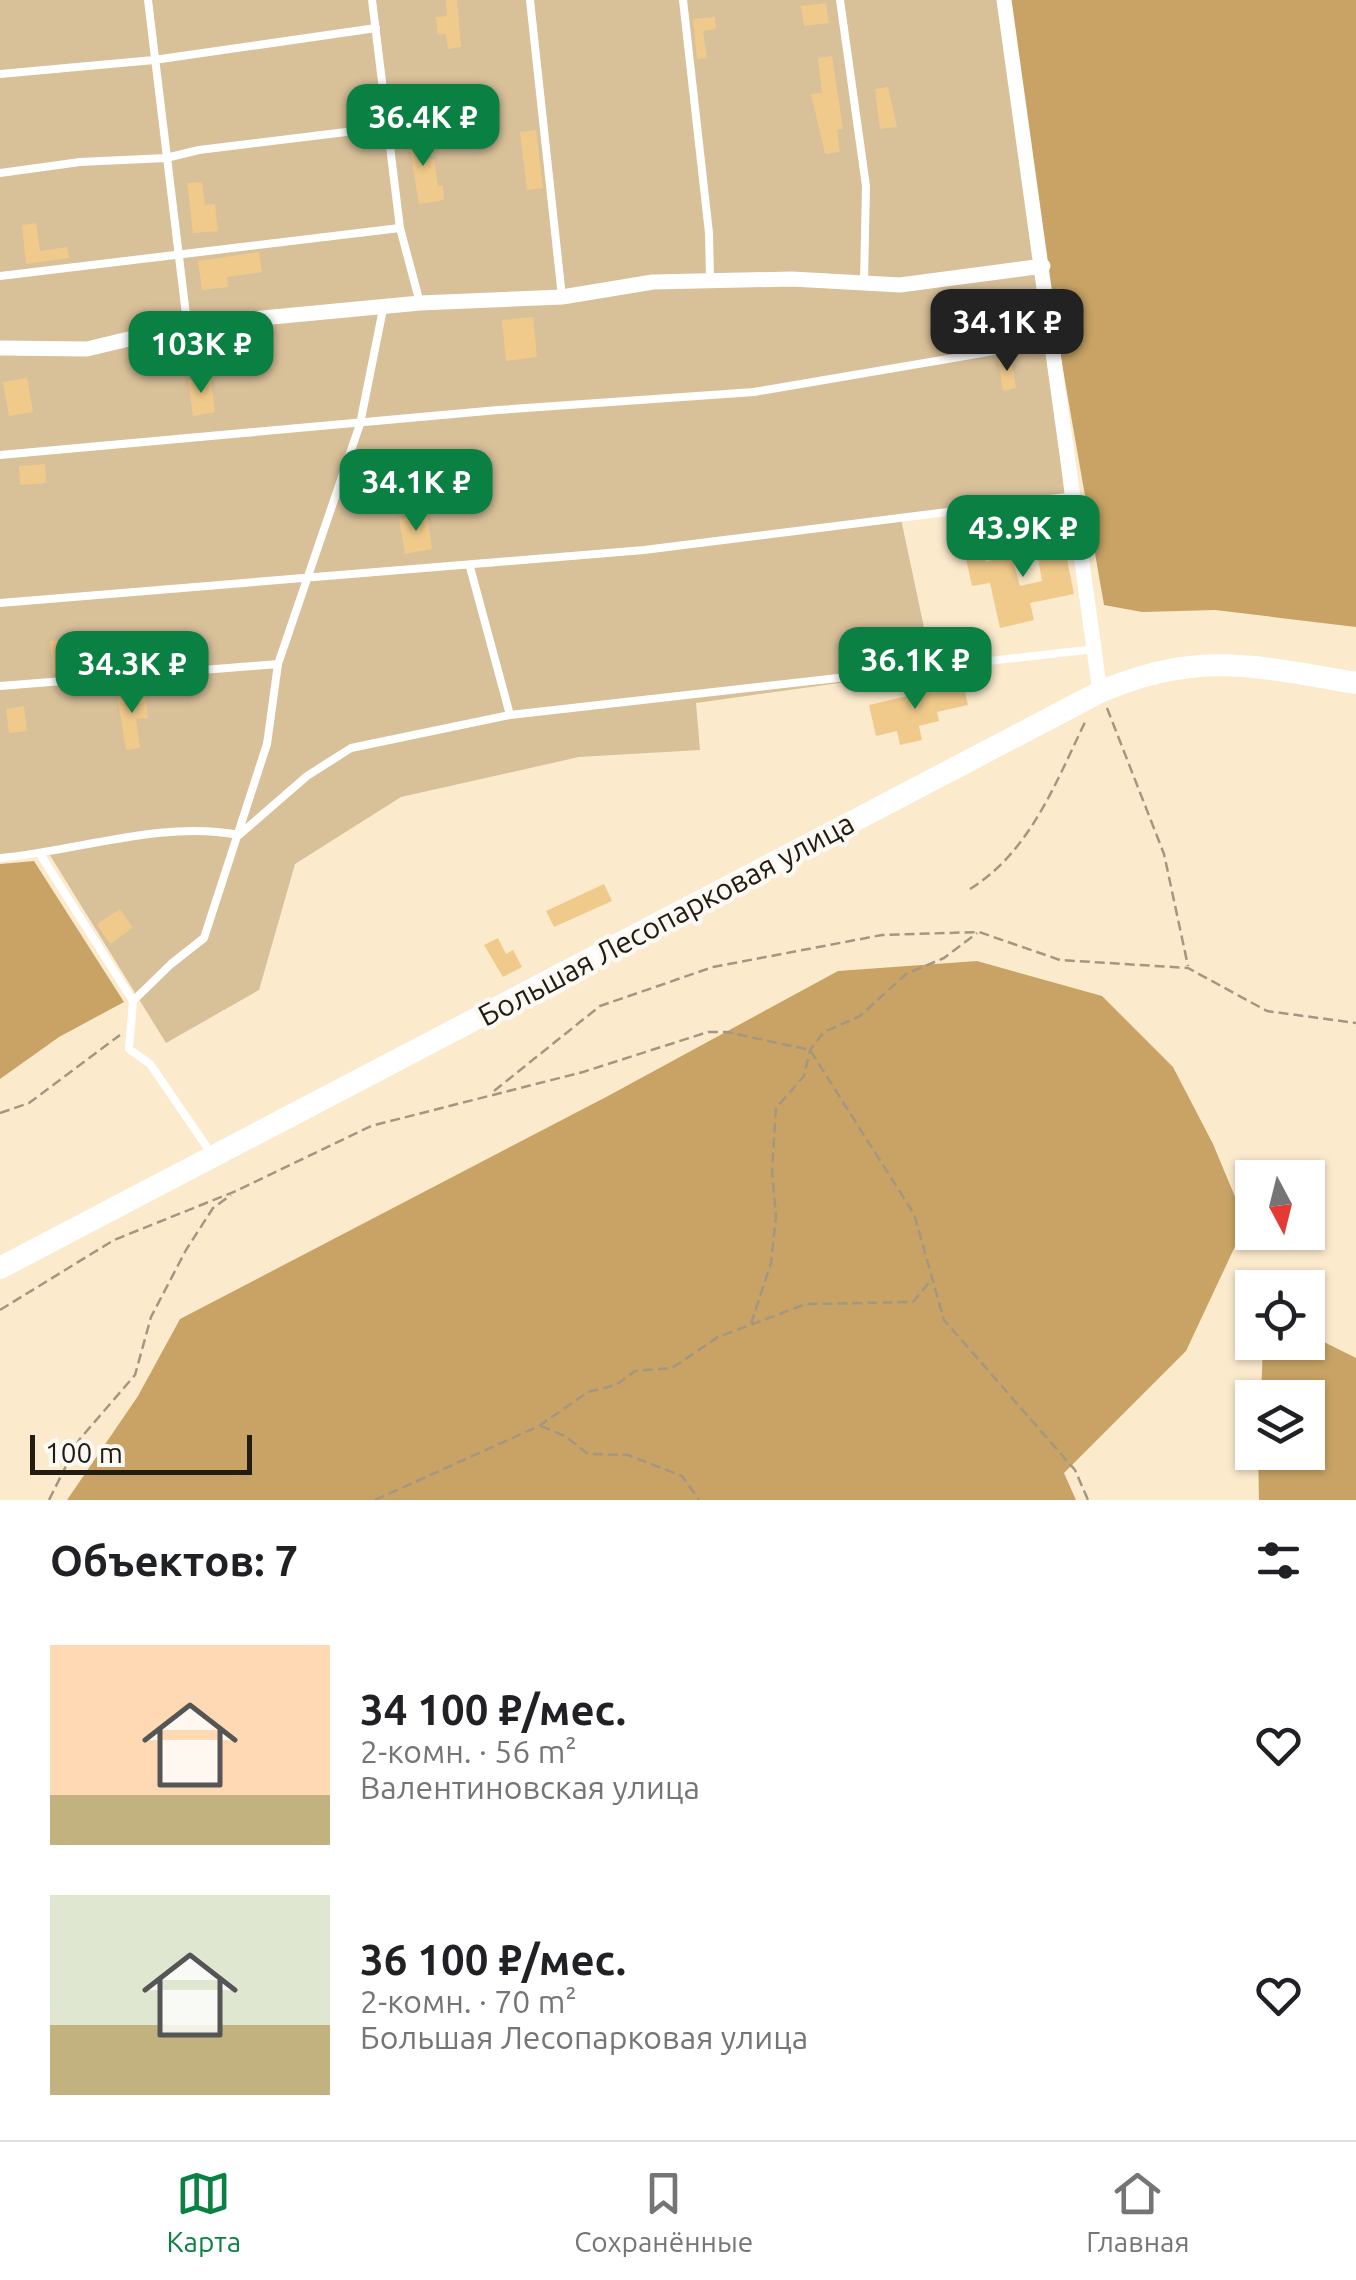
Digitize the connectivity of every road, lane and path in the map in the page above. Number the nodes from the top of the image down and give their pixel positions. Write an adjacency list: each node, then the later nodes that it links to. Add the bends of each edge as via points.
1 (148, 0): 8 (lane)
2 (372, 0): 7 (lane)
3 (530, 0): 19 (lane)
4 (683, 0): 17 (lane)
5 (840, 0): 18 (lane, via 866,186)
6 (1004, 0): 15 (street)
7 (376, 28): 8 (lane); 10 (lane)
8 (154, 60): 9 (lane); 11 (lane)
9 (0, 74)
10 (387, 127): 11 (lane); 13 (lane)
11 (166, 158): 12 (lane); 14 (lane)
12 (0, 173)
13 (400, 228): 14 (lane); 20 (lane)
14 (178, 258): 16 (lane); 22 (lane)
15 (1043, 266): 18 (street); 23 (street)
16 (0, 276)
17 (710, 281): 18 (street); 19 (street, via 653,282)
18 (864, 284)
19 (562, 297): 20 (street)
20 (420, 303): 21 (street)
21 (383, 310): 22 (street); 25 (lane)
22 (187, 325): 24 (street, via 87,349)
23 (1054, 340): 25 (lane, via 754,392); 27 (street)
24 (0, 348)
25 (360, 424): 26 (lane); 29 (lane)
26 (0, 455)
27 (1075, 496): 28 (lane); 31 (street)
28 (470, 566): 29 (lane); 36 (lane)
29 (306, 576): 30 (lane); 32 (lane)
30 (0, 604)
31 (1094, 648): 35 (street); 36 (lane)
32 (278, 664): 34 (lane); 37 (lane, via 267,744)
33 (1356, 684): 35 (main road, Большая Лесопарковая улица, via 1220,662 1146,672)
34 (0, 686)
35 (1100, 692): 40 (path, via 1037,820 990,876); 42 (path, via 1164,854); 49 (main road, Большая Лесопарковая улица)
36 (510, 715): 37 (lane, via 351,748)
37 (239, 835): 38 (lane, via 96,841); 43 (lane, via 204,938)
38 (40, 854): 39 (lane); 43 (lane)
39 (0, 858)
40 (970, 889)
41 (979, 932): 42 (path, via 1060,960); 46 (path, via 944,958 906,974 860,1016 824,1032); 47 (path, via 882,935 713,968 600,1006)
42 (1188, 968): 44 (path, via 1268,1011)
43 (134, 1001): 45 (lane)
44 (1356, 1023)
45 (129, 1028): 48 (path, via 29,1103); 49 (lane, via 129,1049 150,1064)
46 (810, 1050): 47 (path, via 708,1032); 52 (path, via 914,1214); 54 (path, via 804,1076 776,1108 771,1263)
47 (491, 1094): 50 (path, via 370,1126)
48 (0, 1114)
49 (214, 1157): 51 (main road, Большая Лесопарковая улица)
50 (236, 1191): 53 (path, via 114,1240); 56 (path, via 213,1208 186,1250 151,1317 135,1375 79,1440)
51 (0, 1268)
52 (932, 1279): 54 (path, via 913,1302 806,1304); 59 (path, via 944,1320 1075,1470)
53 (0, 1310)
54 (751, 1325): 55 (path, via 718,1337 672,1368 635,1371 616,1385 588,1392)
55 (539, 1426): 57 (path); 58 (path, via 588,1454 628,1454 682,1476)
56 (49, 1500)
57 (375, 1500)
58 (699, 1500)
59 (1088, 1500)

